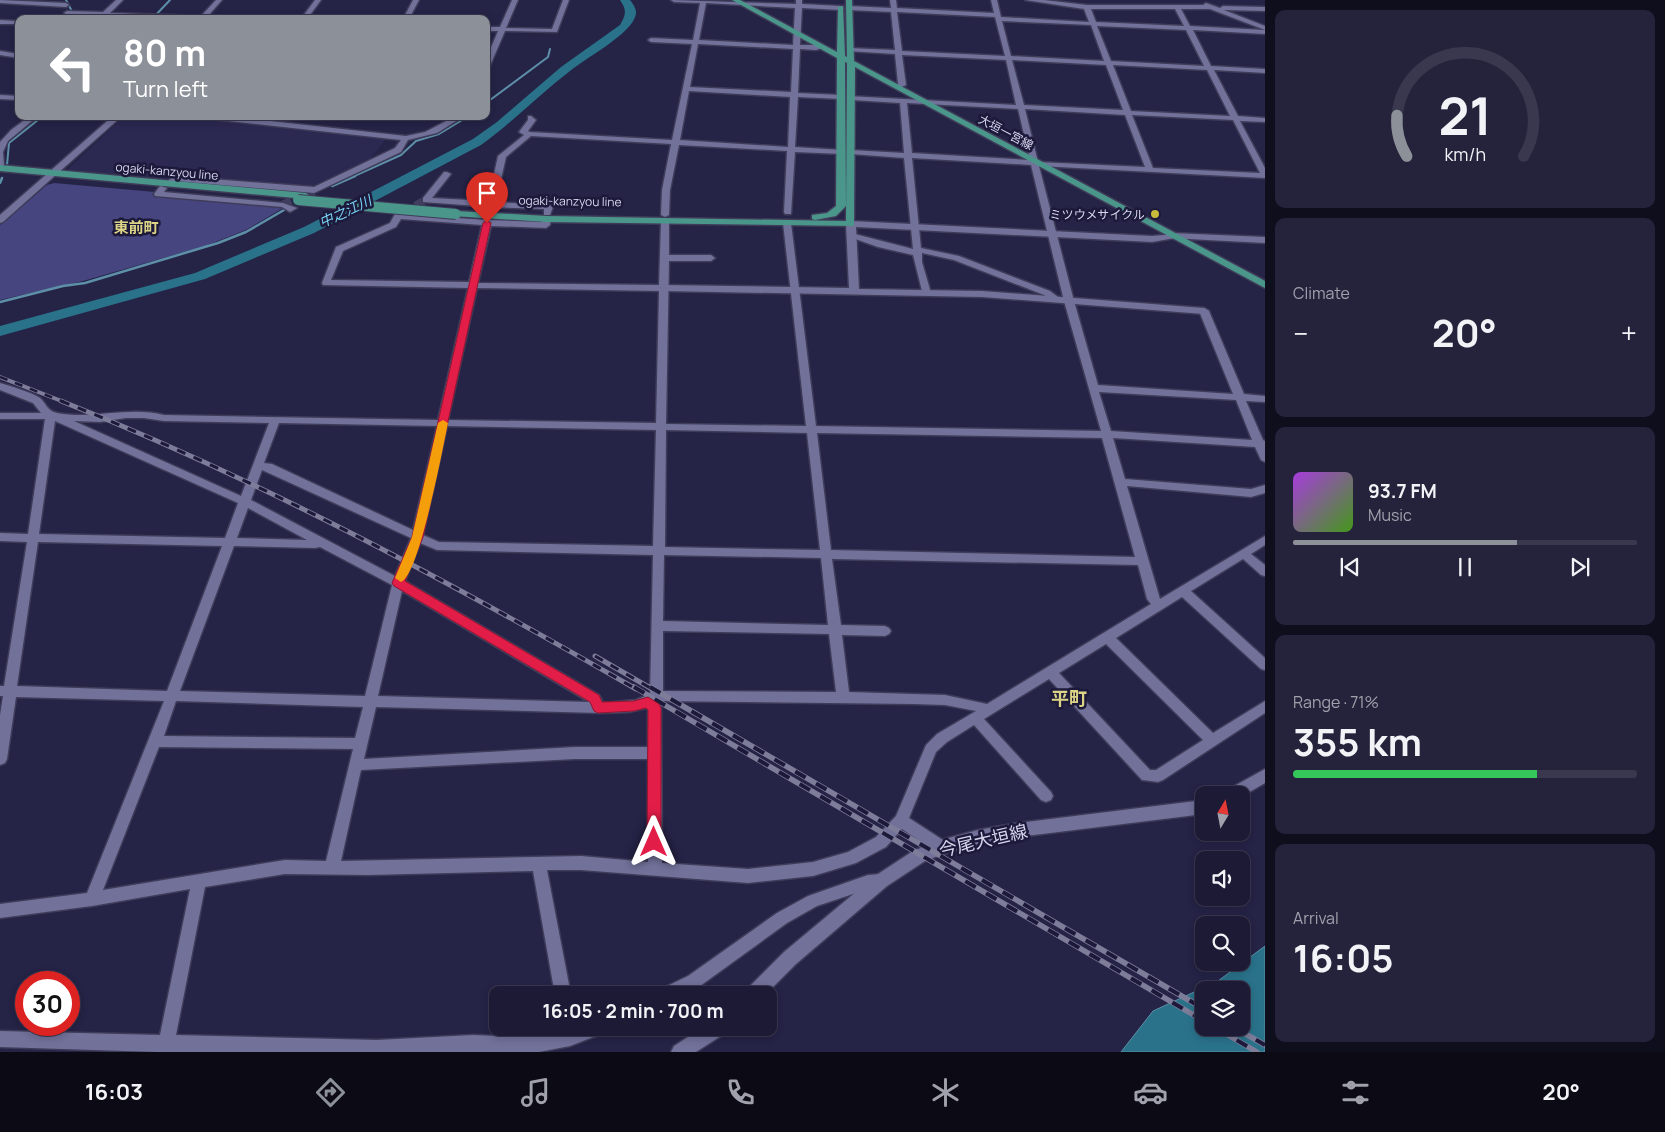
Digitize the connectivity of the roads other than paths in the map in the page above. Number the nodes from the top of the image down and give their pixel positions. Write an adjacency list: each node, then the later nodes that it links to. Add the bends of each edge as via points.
1 (60, 0): 18 (street)
2 (120, 0): 26 (street)
3 (219, 0): 27 (street)
4 (318, 0): 28 (street)
5 (416, 0): 29 (street)
6 (515, 0): 37 (street)
7 (566, 0): 37 (street, via 555,31)
8 (674, 0): 14 (street)
9 (893, 0): 22 (street)
10 (994, 0): 30 (street)
11 (1028, 0): 19 (street)
12 (1198, 0): 21 (street)
13 (0, 1): 18 (street)
14 (704, 1): 15 (street); 41 (street)
15 (738, 2): 16 (street); 39 (main road, 大垣一宮線)
16 (799, 3): 17 (street); 39 (street)
17 (845, 4): 22 (street); 44 (main road); 50 (main road, via 841,49)
18 (66, 5): 24 (street)
19 (1087, 7): 20 (street); 33 (street)
20 (1177, 7): 21 (street); 35 (street)
21 (1212, 7): 23 (street); 36 (street)
22 (894, 10): 30 (street); 45 (street)
23 (1265, 10)
24 (70, 14): 25 (street)
25 (86, 15)
26 (104, 15)
27 (206, 15)
28 (307, 15)
29 (408, 15)
30 (998, 17): 33 (street); 48 (street)
31 (0, 22): 32 (street)
32 (15, 23)
33 (1093, 24): 35 (street); 51 (street)
34 (490, 28): 37 (street)
35 (1187, 28): 38 (street); 52 (street)
36 (1265, 28)
37 (503, 29): 49 (street)
38 (1265, 32)
39 (798, 33): 42 (main road, 大垣一宮線); 43 (street)
40 (651, 40): 41 (street)
41 (695, 42): 43 (street); 55 (street)
42 (823, 46): 43 (street); 50 (main road, 大垣一宮線)
43 (796, 48): 56 (street)
44 (849, 50): 45 (street); 50 (main road)
45 (898, 52): 48 (street); 54 (street, via 902,85)
46 (0, 53): 47 (street)
47 (15, 55)
48 (1007, 58): 51 (street); 63 (street)
49 (490, 59)
50 (846, 61): 54 (main road, 大垣一宮線); 58 (main road); 60 (main road)
51 (1108, 63): 52 (street); 64 (street)
52 (1208, 68): 53 (street); 66 (street)
53 (1265, 71)
54 (897, 87): 62 (main road, 大垣一宮線)
55 (686, 89): 56 (street); 75 (street)
56 (794, 95): 58 (street); 76 (street)
57 (0, 97): 59 (street)
58 (841, 97): 77 (main road)
59 (15, 98)
60 (851, 98): 61 (street); 77 (main road)
61 (903, 101): 62 (street); 79 (street)
62 (925, 102): 63 (street); 80 (main road, 大垣一宮線)
63 (1020, 107): 64 (street); 80 (street)
64 (1127, 112): 66 (street); 82 (street)
65 (531, 118): 72 (street, via 523,132)
66 (1235, 118): 71 (street); 85 (street)
67 (29, 120): 73 (street)
68 (114, 120): 86 (street)
69 (248, 120): 74 (street)
70 (456, 120): 74 (street, via 431,133)
71 (1265, 120)
72 (529, 134): 75 (street); 89 (street, via 502,156)
73 (3, 137): 78 (street)
74 (406, 138): 88 (street, via 398,150)
75 (676, 143): 76 (street); 95 (street, via 666,190)
76 (791, 149): 77 (street); 92 (street)
77 (847, 152): 79 (street); 90 (main road); 97 (main road)
78 (0, 153): 81 (street)
79 (908, 156): 80 (street); 100 (street)
80 (1036, 163): 82 (street); 101 (street); 103 (main road, 大垣一宮線)
81 (0, 166): 86 (main road, ogaki-kanzyou line)
82 (1150, 170): 85 (street)
83 (0, 174): 86 (main road, ogaki-kanzyou line)
84 (447, 174): 89 (street, via 426,200)
85 (1265, 175)
86 (52, 176): 87 (main road, ogaki-kanzyou line); 96 (street)
87 (166, 186): 88 (main road, ogaki-kanzyou line); 88 (street, via 174,178); 91 (street, via 158,194 293,208)
88 (308, 194): 93 (main road, ogaki-kanzyou line, bridge, via 457,212)
89 (491, 205): 93 (street, via 549,207)
90 (841, 206): 94 (main road, via 837,213); 97 (main road)
91 (290, 210)
92 (788, 212)
93 (547, 216): 95 (main road, ogaki-kanzyou line); 98 (street, via 546,225)
94 (825, 217): 95 (main road, ogaki-kanzyou line); 97 (main road, ogaki-kanzyou line)
95 (665, 218): 99 (main road, ogaki-kanzyou line); 106 (street)
96 (0, 220)
97 (851, 221): 99 (main road, ogaki-kanzyou line); 100 (street); 102 (street)
98 (487, 223): 109 (street); 109 (street, via 398,216 393,225 339,249 326,283)
99 (787, 223): 111 (street)
100 (915, 225): 101 (street); 105 (street)
101 (1052, 232): 103 (street, via 1153,239); 115 (street)
102 (851, 236): 105 (street); 112 (street)
103 (1172, 236): 104 (street); 108 (main road, 大垣一宮線)
104 (1265, 240)
105 (918, 252): 113 (street); 114 (street, via 956,258 1047,293)
106 (664, 258): 107 (street); 110 (street)
107 (711, 258)
108 (1265, 285)
109 (474, 286): 110 (street); 124 (street)
110 (664, 288): 111 (street); 125 (street)
111 (794, 291): 112 (street); 126 (street)
112 (854, 292): 113 (street)
113 (926, 293): 114 (street)
114 (1055, 300): 115 (street)
115 (1069, 301): 116 (street); 118 (street)
116 (1204, 311): 119 (street)
117 (0, 386): 122 (street, via 37,400)
118 (1093, 388): 119 (street); 127 (street)
119 (1239, 398): 120 (street); 128 (street)
120 (1265, 399)
121 (0, 416): 122 (street)
122 (50, 416): 123 (street, via 91,419 148,414 164,418); 133 (street); 136 (street)
123 (275, 420): 124 (street); 130 (street)
124 (443, 424): 125 (street); 135 (street)
125 (661, 427): 126 (street); 140 (street)
126 (811, 430): 127 (street); 141 (street)
127 (1106, 436): 128 (street); 131 (street)
128 (1262, 444): 129 (street)
129 (1265, 458)
130 (259, 466): 133 (street); 135 (street, via 268,467)
131 (1119, 482): 132 (street, via 1251,493); 143 (street)
132 (1265, 489)
133 (244, 501): 138 (street); 139 (street)
134 (0, 537): 136 (street)
135 (417, 537): 140 (street, via 437,546); 145 (street)
136 (33, 538): 138 (street); 154 (street)
137 (1265, 540): 142 (street)
138 (228, 542): 139 (street); 155 (street)
139 (320, 542): 145 (street)
140 (659, 550): 141 (street); 148 (street)
141 (825, 554): 143 (street); 149 (street)
142 (1243, 554): 144 (street); 146 (street)
143 (1142, 561): 147 (street, via 1153,599)
144 (1265, 572)
145 (398, 583): 158 (street); 160 (street, via 594,699)
146 (1183, 591): 147 (street); 152 (street)
147 (1159, 606): 151 (street)
148 (657, 626): 149 (street); 157 (street)
149 (835, 630): 150 (street); 156 (street)
150 (885, 631)
151 (1107, 638): 153 (street); 163 (street)
152 (1265, 665)
153 (1050, 672): 161 (street); 163 (street, via 1147,776 1158,776)
154 (5, 692): 155 (street); 167 (street)
155 (172, 696): 158 (street); 164 (street)
156 (843, 697): 157 (street); 161 (street, via 937,699 975,704)
157 (652, 699): 160 (street, via 634,706); 166 (street, via 655,708)
158 (370, 701): 160 (street); 165 (street)
159 (1265, 706): 163 (street)
160 (598, 708)
161 (989, 710): 162 (street)
162 (975, 718): 171 (street); 173 (street, via 931,748)
163 (1213, 740)
164 (155, 741): 165 (street); 180 (street)
165 (361, 744): 168 (street)
166 (654, 752): 168 (street); 177 (street)
167 (0, 758)
168 (356, 765): 176 (street)
169 (1265, 775): 170 (street)
170 (1247, 786)
171 (1046, 796)
172 (1195, 808): 174 (street, 今尾大垣線, via 1018,830)
173 (901, 820): 174 (street); 177 (street, via 881,842 851,858 813,869 748,876)
174 (941, 847): 178 (street, 今尾大垣線, via 919,856)
175 (539, 864): 176 (street); 177 (street, via 581,863); 182 (street)
176 (332, 868): 179 (street, via 285,867)
177 (655, 869)
178 (881, 881): 183 (street, via 868,882 813,901 782,918); 184 (street, 今尾大垣線)
179 (199, 882): 180 (street); 189 (street)
180 (92, 899): 181 (street)
181 (0, 911)
182 (561, 986)
183 (684, 986)
184 (762, 986)
185 (558, 1036): 189 (street, via 526,1045)
186 (705, 1036): 190 (street)
187 (0, 1039): 188 (street)
188 (100, 1046): 189 (street)
189 (166, 1047)
190 (680, 1052)

